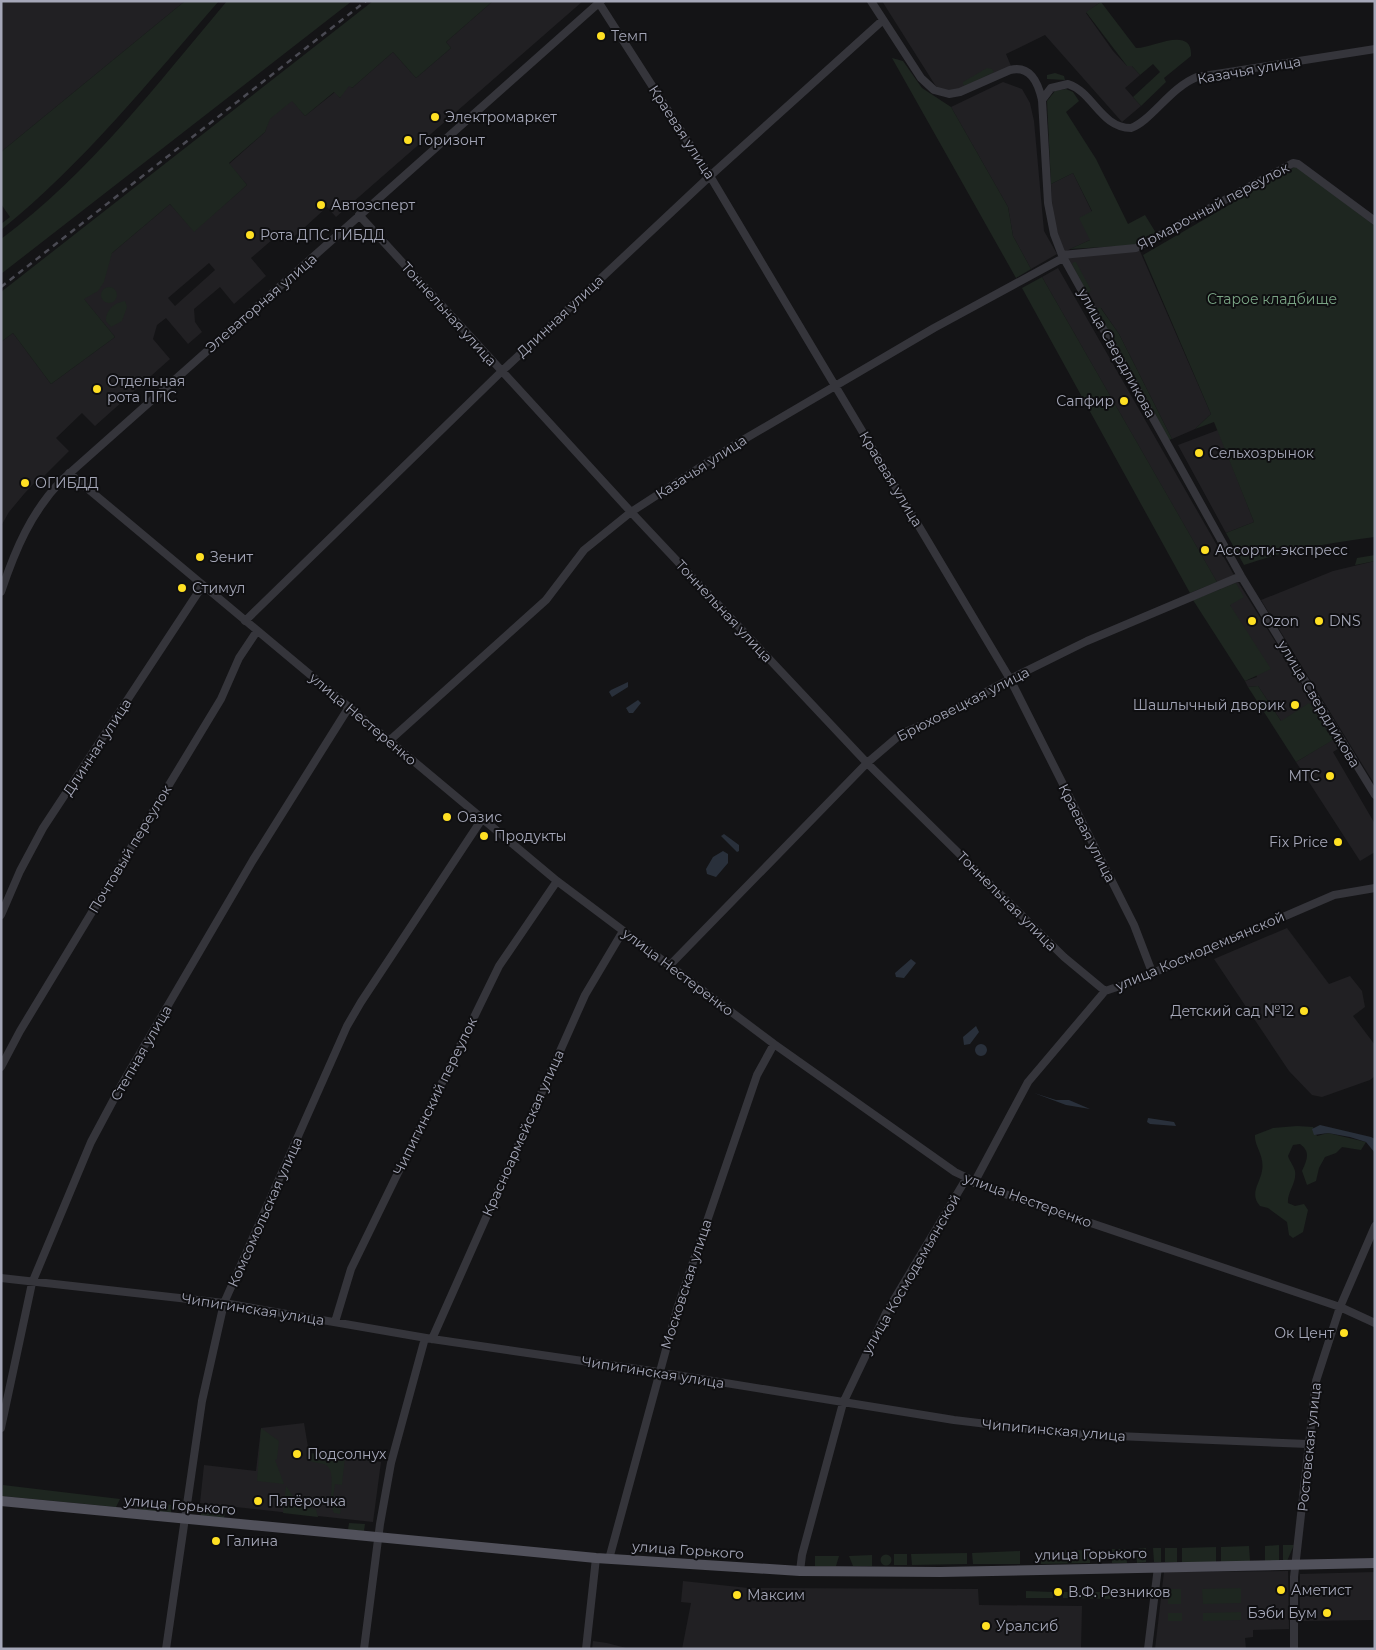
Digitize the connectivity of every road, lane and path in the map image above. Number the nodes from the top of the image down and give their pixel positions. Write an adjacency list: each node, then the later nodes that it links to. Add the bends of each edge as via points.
1 (872, 1): 3 (street, улица Свердликова)
2 (600, 2): 6 (street, Краевая улица); 7 (street, Элеваторная улица)
3 (883, 20): 5 (street, улица Свердликова, via 921,78 934,90 949,94 960,92 1010,70 1021,69 1032,77); 6 (street, Длинная улица)
4 (1375, 50): 5 (street, Казачья улица, via 1197,77 1179,87 1130,128 1112,123 1072,85 1055,86)
5 (1042, 100): 9 (street, улица Свердликова, via 1048,203 1054,234)
6 (710, 176): 10 (street, Длинная улица); 11 (street, Краевая улица)
7 (359, 216): 10 (street, Тоннельная улица); 12 (street, Элеваторная улица)
8 (1375, 221): 9 (street, Ярмарочный переулок, via 1293,162 1136,248)
9 (1063, 257): 11 (street, Казачья улица); 14 (street, улица Свердликова)
10 (501, 372): 13 (street, Тоннельная улица); 17 (street, Длинная улица)
11 (835, 386): 13 (street, Казачья улица, via 731,446); 19 (street, Краевая улица)
12 (70, 473): 15 (street, улица Нестеренко); 16 (street, Элеваторная улица, via 48,495 32,518)
13 (631, 512): 21 (street, Казачья улица, via 584,550 546,600); 22 (street, Тоннельная улица)
14 (1241, 576): 19 (street, Брюховецкая улица, via 1087,641); 23 (street, улица Свердликова)
15 (203, 586): 17 (street, улица Нестеренко); 28 (street, Длинная улица, via 43,828)
16 (1, 592)
17 (246, 621): 18 (street, улица Нестеренко)
18 (257, 631): 20 (street, улица Нестеренко); 34 (street, Почтовый переулок, via 239,658 221,699)
19 (1010, 679): 22 (street, Брюховецкая улица, via 901,734); 31 (street, Краевая улица, via 1134,925)
20 (349, 707): 21 (street, улица Нестеренко); 39 (street, Степная улица, via 253,860 122,1084 91,1142)
21 (389, 741): 25 (street, улица Нестеренко)
22 (868, 763): 30 (street, Брюховецкая улица); 32 (street, Тоннельная улица, via 1064,957)
23 (1372, 788): 24 (street, улица Свердликова)
24 (1375, 795)
25 (482, 819): 26 (street, улица Нестеренко); 40 (street, Комсомольская улица, via 354,1014)
26 (557, 881): 29 (street, улица Нестеренко); 42 (street, Чипигинский переулок, via 499,966 350,1269)
27 (1375, 888): 31 (street, улица Космодемьянской, via 1334,895)
28 (1, 915)
29 (623, 931): 30 (street, улица Нестеренко); 44 (street, Красноармейская улица, via 585,995)
30 (670, 965): 33 (street, улица Нестеренко)
31 (1152, 972): 32 (street, улица Космодемьянской)
32 (1105, 991): 36 (street, улица Космодемьянской, via 1022,1089 1006,1127)
33 (774, 1044): 35 (street, улица Нестеренко); 45 (street, Московская улица, via 757,1075 702,1231)
34 (1, 1067)
35 (966, 1179): 36 (street, улица Нестеренко); 46 (street, улица Космодемьянской, via 886,1313)
36 (974, 1183): 41 (street, улица Нестеренко)
37 (1375, 1226): 41 (street, Ростовская улица)
38 (1, 1278): 39 (street, Чипигинская улица)
39 (32, 1283): 40 (street, Чипигинская улица); 47 (street, Степная улица)
40 (224, 1302): 42 (street, Чипигинская улица); 50 (street, Комсомольская улица, via 202,1401)
41 (1340, 1307): 43 (street, улица Нестеренко); 48 (street, Ростовская улица, via 1317,1374)
42 (335, 1322): 44 (street, Чипигинская улица)
43 (1375, 1322)
44 (429, 1338): 45 (street, Чипигинская улица); 51 (street, Красноармейская улица, via 391,1463)
45 (658, 1372): 46 (street, Чипигинская улица); 53 (street, Московская улица)
46 (843, 1403): 48 (street, Чипигинская улица, via 1069,1434); 57 (street, улица Космодемьянской)
47 (1, 1428)
48 (1308, 1444): 55 (street, Ростовская улица)
49 (1, 1501): 50 (main road, улица Горького)
50 (184, 1519): 51 (main road, улица Горького); 58 (street, Комсомольская улица)
51 (378, 1537): 52 (main road, улица Горького); 59 (street, Красноармейская улица)
52 (596, 1558): 53 (main road, улица Горького); 60 (street)
53 (609, 1559): 57 (main road, улица Горького)
54 (1375, 1564): 55 (main road, улица Горького)
55 (1295, 1566): 56 (main road, улица Горького); 62 (street, Ростовская улица)
56 (1158, 1567): 57 (main road, улица Горького); 61 (street)
57 (800, 1572)
58 (166, 1649)
59 (364, 1649)
60 (586, 1649)
61 (1148, 1649)
62 (1294, 1649)

